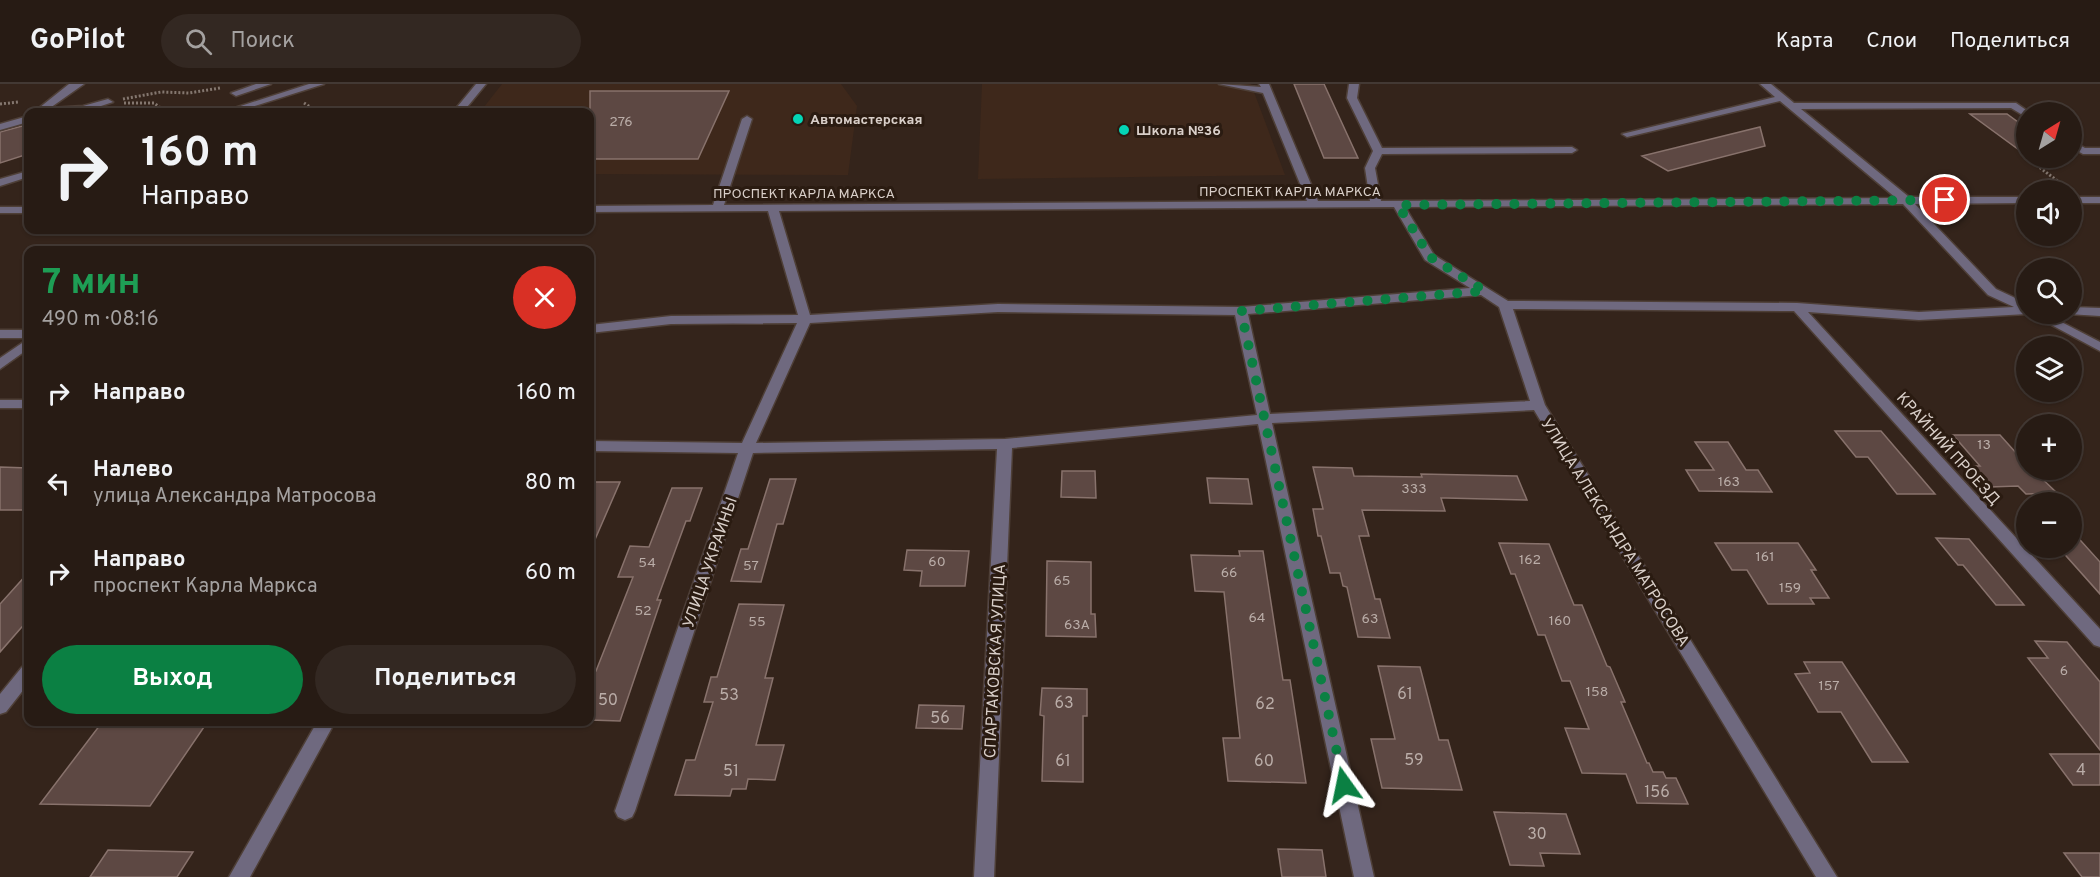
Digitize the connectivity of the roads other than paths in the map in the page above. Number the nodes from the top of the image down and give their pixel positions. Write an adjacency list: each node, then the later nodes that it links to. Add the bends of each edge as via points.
1 (79, 84): 14 (street)
2 (266, 84): 9 (street)
3 (319, 84): 16 (street)
4 (481, 84): 17 (street)
5 (1224, 84): 8 (street)
6 (1354, 84): 24 (street, via 1352,98)
7 (1765, 84): 10 (street)
8 (1265, 87): 34 (street)
9 (236, 93)
10 (1782, 98): 12 (street); 21 (street)
11 (108, 102): 15 (street)
12 (1791, 106): 13 (street); 28 (street)
13 (2016, 107)
14 (44, 108)
15 (87, 108)
16 (240, 108)
17 (461, 108)
18 (747, 118): 36 (street)
19 (24, 120): 20 (street)
20 (0, 127)
21 (1627, 134)
22 (1572, 150): 24 (street)
23 (2082, 150): 25 (street)
24 (1378, 151): 32 (street, via 1370,168)
25 (2100, 151)
26 (24, 175): 27 (street)
27 (0, 183)
28 (1904, 200): 29 (street, ПРОСПЕКТ КАРЛА МАРКСА); 33 (street, ПРОСПЕКТ КАРЛА МАРКСА); 41 (street, via 1992,292)
29 (2016, 200)
30 (2082, 200): 31 (street)
31 (2100, 200)
32 (1376, 205): 33 (street, ПРОСПЕКТ КАРЛА МАРКСА); 34 (street, ПРОСПЕКТ КАРЛА МАРКСА)
33 (1398, 205): 40 (street, via 1430,257)
34 (1314, 206): 37 (street, ПРОСПЕКТ КАРЛА МАРКСА)
35 (594, 208): 36 (street, ПРОСПЕКТ КАРЛА МАРКСА)
36 (717, 208): 37 (street, ПРОСПЕКТ КАРЛА МАРКСА)
37 (773, 208): 48 (street)
38 (0, 210): 39 (street)
39 (24, 210)
40 (1485, 291): 42 (street); 45 (street)
41 (2016, 304)
42 (1505, 305): 43 (street); 59 (street, УЛИЦА АЛЕКСАНДРА МАТРОСОВА)
43 (1797, 307): 44 (street, via 1919,316); 64 (street, КРАЙНИЙ ПРОЕЗД)
44 (2016, 310)
45 (1241, 311): 48 (street, via 998,308); 60 (street)
46 (2082, 311): 47 (street)
47 (2100, 312)
48 (805, 319): 50 (street, via 671,320); 63 (street, УЛИЦА УКРАИНЫ)
49 (2056, 324): 53 (street)
50 (594, 329)
51 (0, 334): 52 (street)
52 (24, 334)
53 (2100, 347)
54 (23, 348): 55 (street); 56 (street)
55 (0, 353)
56 (0, 365)
57 (0, 404): 58 (street)
58 (24, 404)
59 (1538, 405): 60 (street); 72 (street, УЛИЦА АЛЕКСАНДРА МАТРОСОВА)
60 (1264, 419): 61 (street); 71 (street)
61 (1005, 444): 63 (street); 70 (street, СПАРТАКОВСКАЯ УЛИЦА)
62 (594, 446): 63 (street)
63 (747, 448): 68 (street, УЛИЦА УКРАИНЫ)
64 (2100, 640)
65 (24, 677): 66 (street)
66 (0, 707)
67 (324, 726): 69 (street)
68 (625, 811)
69 (239, 877)
70 (984, 877)
71 (1364, 877)
72 (1827, 877)

